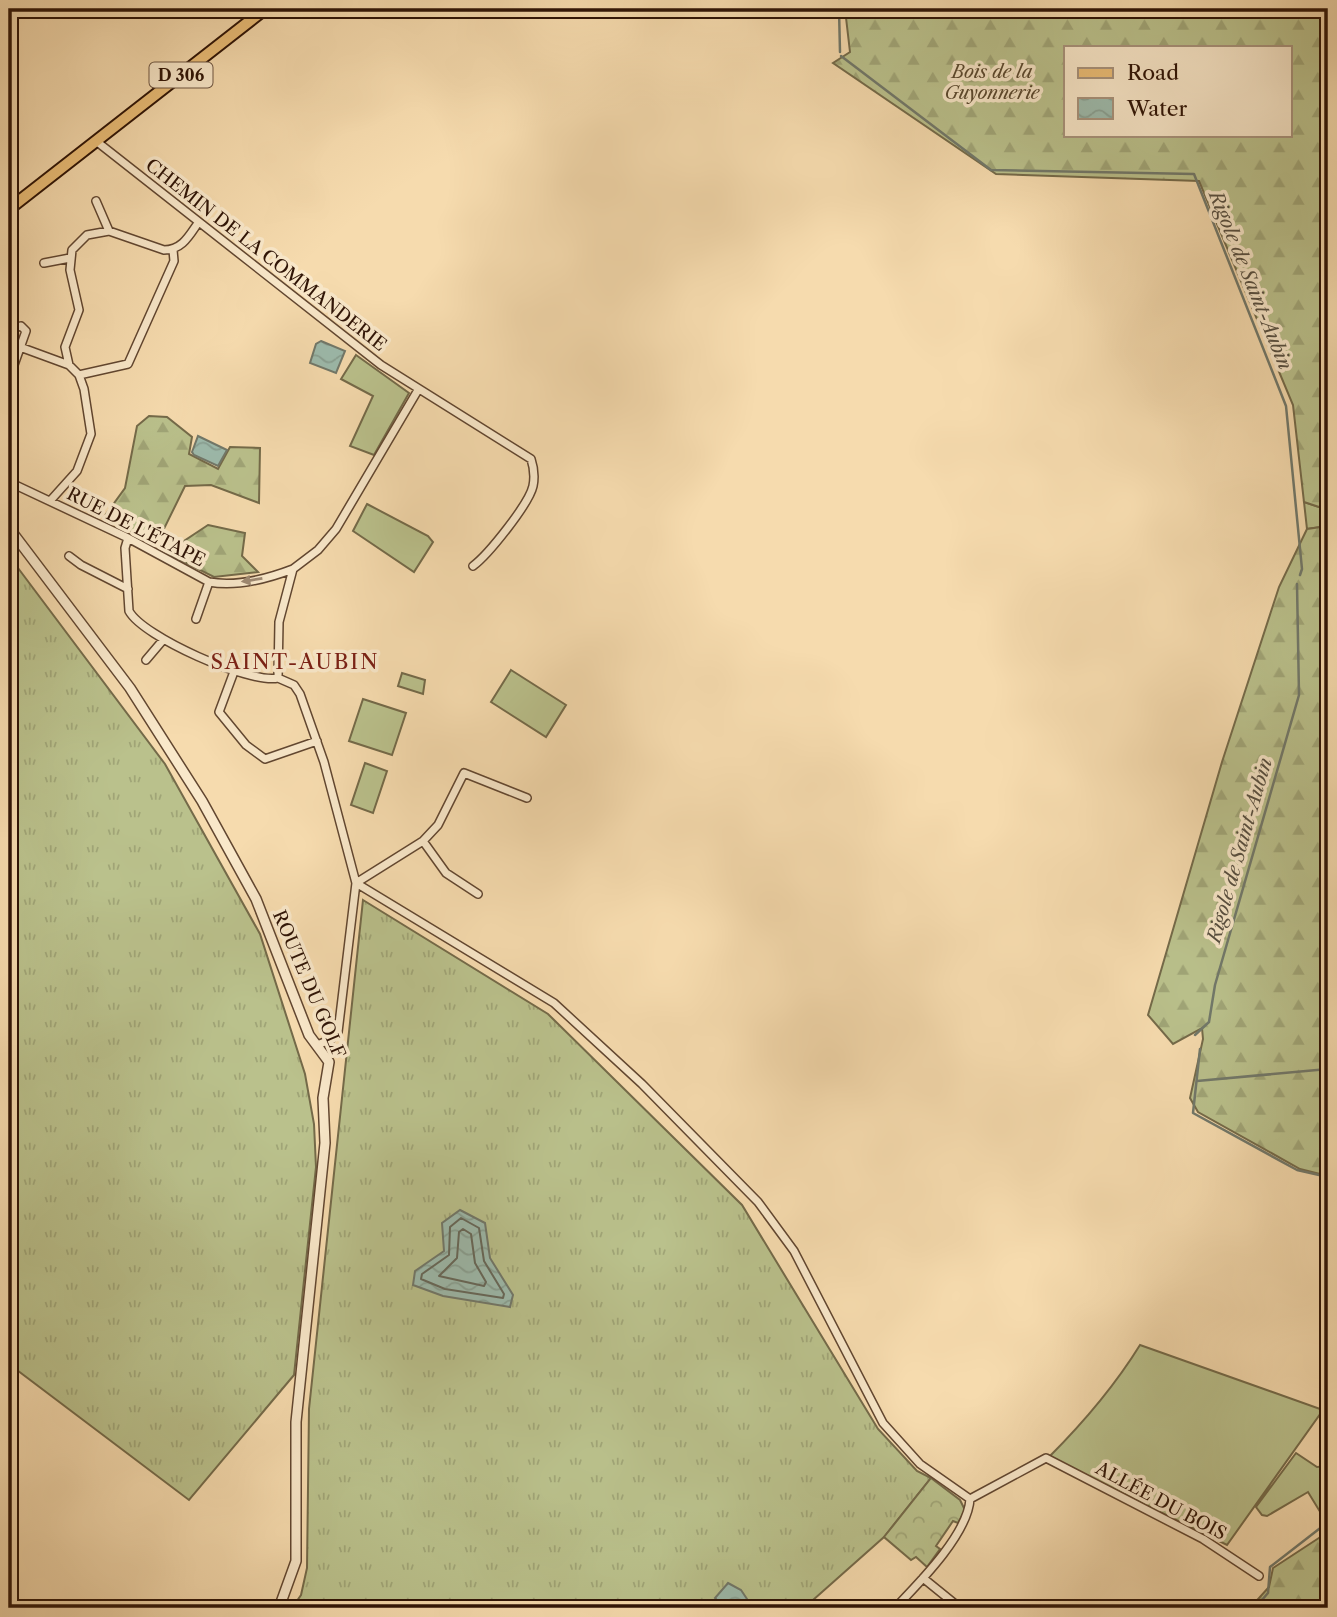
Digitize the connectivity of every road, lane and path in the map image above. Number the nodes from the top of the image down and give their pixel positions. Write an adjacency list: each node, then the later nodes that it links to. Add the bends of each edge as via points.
1 (265, 9): 2 (main road, D 306)
2 (96, 141): 4 (main road, D 306); 5 (street, CHEMIN DE LA COMMANDERIE)
3 (96, 201): 6 (street)
4 (9, 209)
5 (198, 223): 7 (street); 16 (street, CHEMIN DE LA COMMANDERIE)
6 (109, 231): 7 (street); 8 (street, via 87,235)
7 (173, 250): 14 (street, via 174,261 128,364)
8 (70, 258): 9 (street); 13 (street, via 79,310 65,347)
9 (44, 263)
10 (9, 329): 12 (street, via 21,326 26,331)
11 (9, 343): 12 (street)
12 (22, 348): 13 (street); 15 (street)
13 (69, 365): 14 (street)
14 (79, 375): 18 (street, via 89,416 89,443 77,471)
15 (9, 379)
16 (418, 390): 22 (street, CHEMIN DE LA COMMANDERIE, via 531,459 533,489 488,555); 23 (street, via 337,529)
17 (9, 482): 18 (street, RUE DE L'ÉTAPE)
18 (50, 501): 20 (street, RUE DE L'ÉTAPE)
19 (9, 528): 36 (street, ROUTE DU GOLF, via 130,688 202,800 256,899 309,1035)
20 (128, 538): 24 (street, RUE DE L'ÉTAPE); 25 (street)
21 (69, 556): 25 (street)
22 (473, 566)
23 (293, 569): 24 (street, RUE DE L'ÉTAPE, one-way to 24, via 257,580); 30 (street, via 279,622)
24 (209, 582): 26 (street)
25 (128, 589): 27 (street, via 132,615)
26 (196, 619)
27 (163, 640): 28 (street); 29 (street)
28 (146, 660)
29 (235, 669): 30 (street, via 268,680); 31 (street, via 219,712 246,745 265,759)
30 (278, 678): 31 (street, via 294,685 300,694)
31 (317, 741): 34 (street)
32 (527, 798): 33 (street, via 464,773 438,825)
33 (423, 841): 34 (street); 35 (street, via 446,873)
34 (356, 883): 36 (street, via 338,1032); 37 (street, via 554,1003 642,1084 758,1202 794,1251 883,1423 920,1464)
35 (478, 894)
36 (317, 1045): 40 (street, ROUTE DU GOLF, via 329,1062 323,1098 325,1143 296,1422 296,1561)
37 (970, 1499): 38 (street, ALLÉE DU BOIS, via 1046,1458 1203,1539); 39 (street, via 967,1515)
38 (1259, 1576)
39 (923, 1578): 41 (street); 42 (street)
40 (279, 1608)
41 (895, 1608)
42 (960, 1608)

